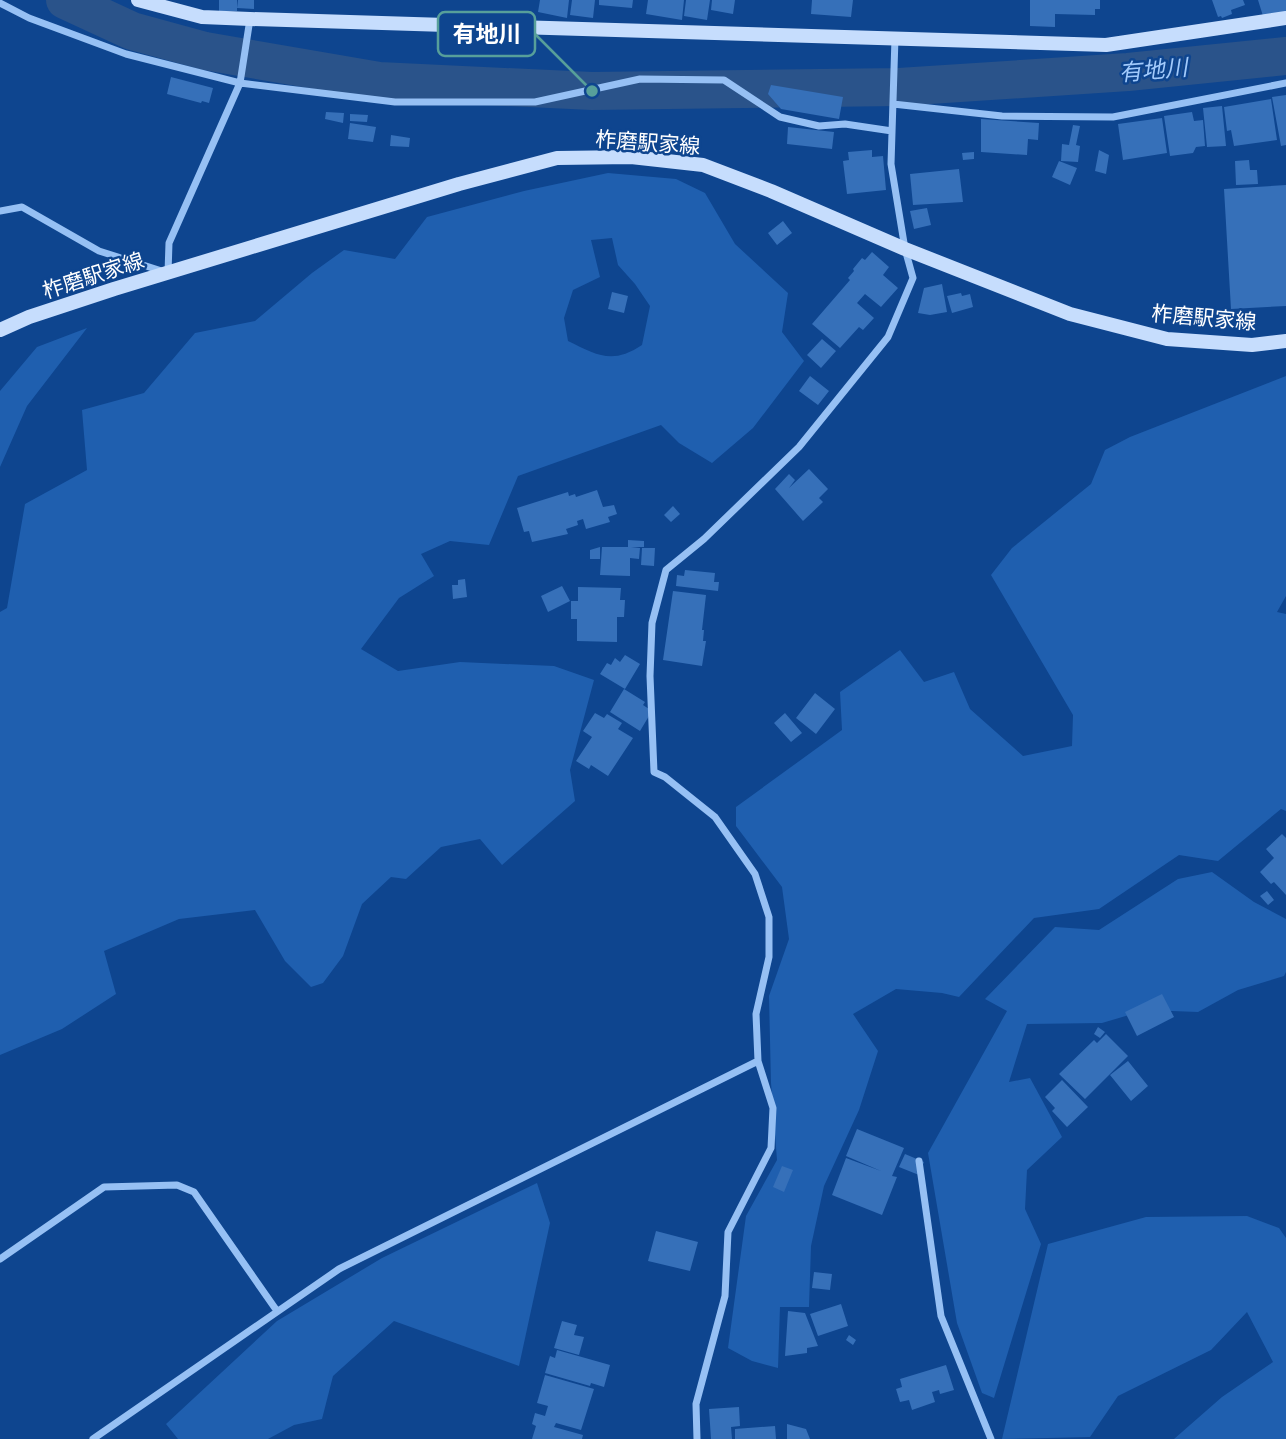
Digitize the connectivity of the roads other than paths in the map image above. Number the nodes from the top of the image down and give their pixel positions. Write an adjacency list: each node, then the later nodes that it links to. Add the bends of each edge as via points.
1 (138, 0): 4 (main road, via 202,17)
2 (0, 3): 6 (street, via 126,54)
3 (1286, 18): 5 (main road, via 1106,45)
4 (250, 19): 5 (main road); 6 (street)
5 (894, 44): 8 (street)
6 (240, 83): 9 (street, via 396,102 535,102 640,79 724,80 780,117 819,126 845,124); 12 (street, via 169,243)
7 (1286, 83): 8 (street, via 1113,117 1002,116)
8 (893, 104): 9 (street)
9 (892, 131): 11 (street, via 891,164)
10 (0, 211): 12 (street, via 22,207 99,251)
11 (905, 249): 12 (main road, 柞磨駅家線, via 703,165 631,157 557,158); 14 (main road, 柞磨駅家線, via 1070,314 1167,339 1252,345); 15 (street, via 913,278 888,337 799,447 666,570 652,623 654,772 715,817 755,874 769,917 769,957 756,1014)
12 (168, 273): 13 (main road, 柞磨駅家線)
13 (0, 330)
14 (1286, 341)
15 (758, 1061): 18 (street, via 339,1269); 20 (street, via 773,1108 771,1148 728,1232 725,1296 696,1404)
16 (919, 1161): 21 (street, via 941,1316)
17 (0, 1259): 18 (street, via 104,1187 177,1185 194,1192)
18 (277, 1311): 19 (street)
19 (93, 1439)
20 (697, 1439)
21 (991, 1439)

